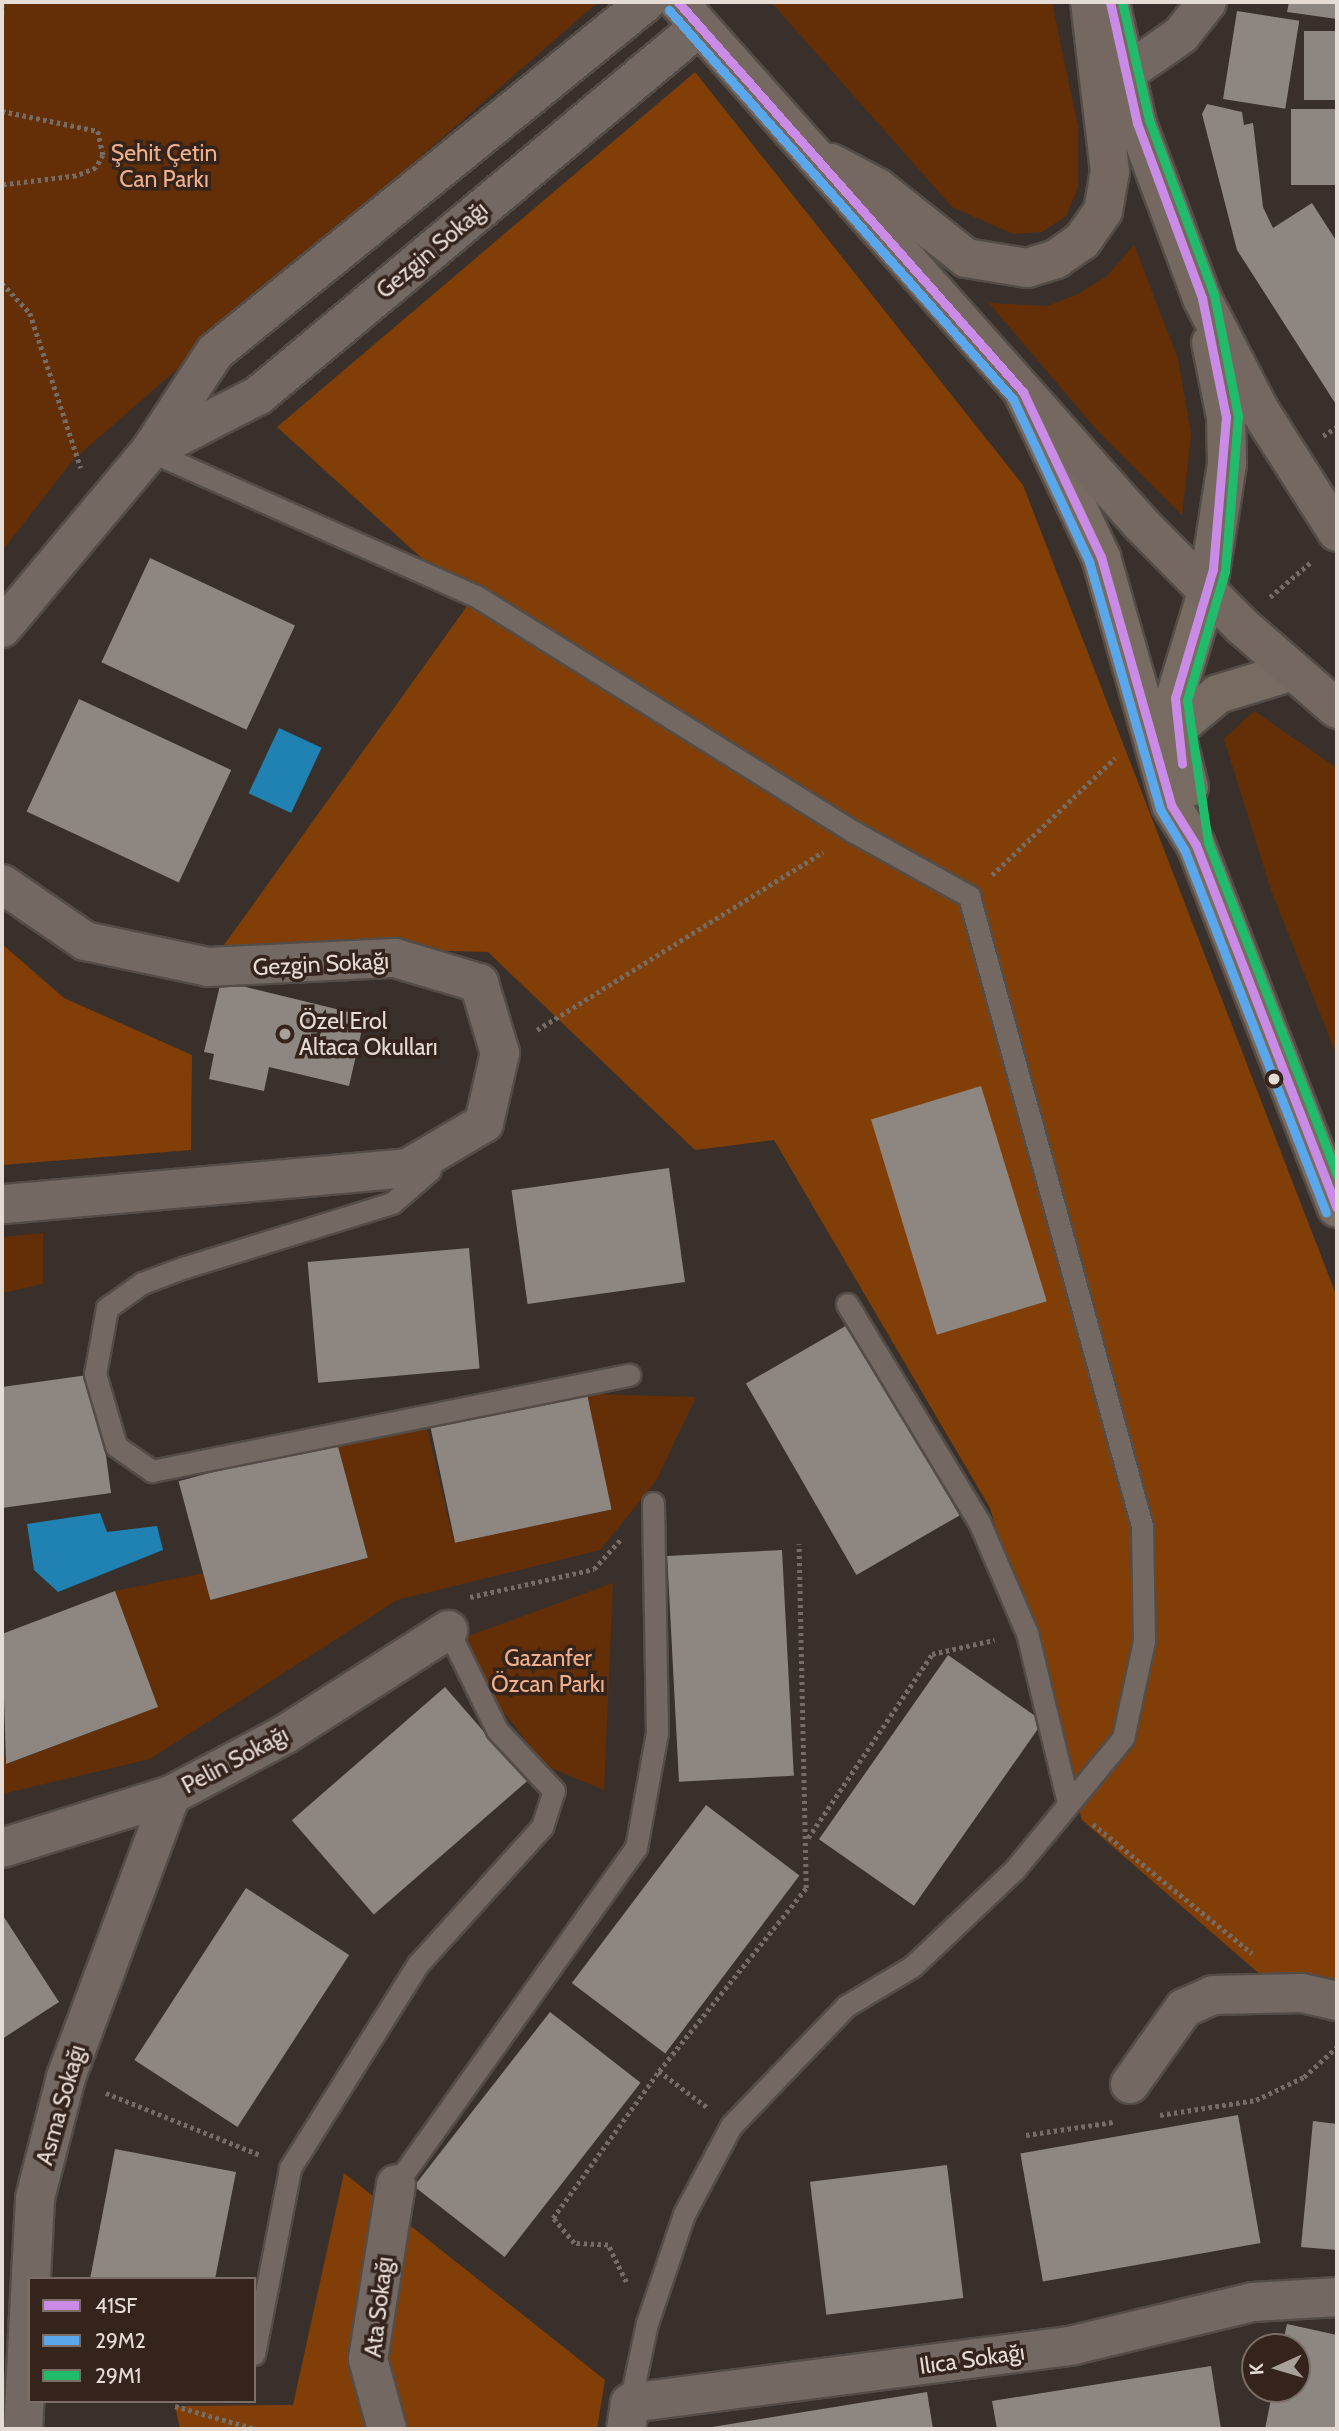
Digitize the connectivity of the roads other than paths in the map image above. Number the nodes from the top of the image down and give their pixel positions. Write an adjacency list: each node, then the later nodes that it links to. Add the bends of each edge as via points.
1 (646, 2): 10 (street, Gezgin Sokağı, via 215,352)
2 (1090, 2): 7 (main road, via 1110,172 1103,211 1082,242 1056,259 1027,268 966,258 878,188)
3 (1110, 2): 6 (main road)
4 (1207, 2): 6 (street, via 1181,35)
5 (688, 14): 7 (main road); 10 (street, Gezgin Sokağı, via 259,395)
6 (1125, 74): 8 (main road)
7 (810, 153): 9 (main road)
8 (1202, 298): 11 (main road, via 1260,411); 12 (main road, via 1227,452)
9 (1023, 392): 12 (main road); 17 (main road, via 1101,557 1149,740 1171,805)
10 (150, 450): 13 (street, Gezgin Sokağı); 27 (lane, via 477,596 854,832 969,896 1142,1526 1144,1641 1123,1738)
11 (1337, 532)
12 (1207, 592): 14 (main road); 16 (main road, via 1181,666)
13 (2, 628)
14 (1293, 671): 15 (main road); 16 (main road, via 1218,694)
15 (1337, 709)
16 (1175, 730): 17 (main road)
17 (1196, 845): 21 (main road)
18 (2, 884): 19 (street, Gezgin Sokağı, via 85,941 208,967 396,958 479,984 500,1053)
19 (484, 1123): 20 (street, via 408,1168); 23 (lane, via 391,1203 185,1267 142,1283 107,1308 94,1374 116,1446 152,1471)
20 (2, 1204)
21 (1337, 1208)
22 (847, 1304): 27 (lane, via 980,1524 1027,1633)
23 (629, 1375)
24 (653, 1503): 31 (lane, via 657,1733 636,1848)
25 (448, 1630): 26 (street, Pelin Sokağı, via 284,1735); 35 (lane, via 497,1730 554,1791 542,1827 418,1964 290,2168)
26 (171, 1795): 28 (street, Pelin Sokağı); 32 (street, Asma Sokağı, via 66,2077 31,2231)
27 (1068, 1804): 36 (lane, via 994,1889 913,1966 846,2006 731,2126 684,2214 647,2323)
28 (2, 1848)
29 (1320, 1997): 30 (street, via 1213,1995 1184,2008)
30 (1130, 2084)
31 (396, 2184): 38 (street, Ata Sokağı, via 368,2358)
32 (29, 2277)
33 (1337, 2297): 36 (street, Ilıca Sokağı, via 1254,2302 1074,2345)
34 (28, 2305): 37 (street, Asma Sokağı)
35 (256, 2344)
36 (628, 2416)
37 (23, 2429)
38 (387, 2429)

